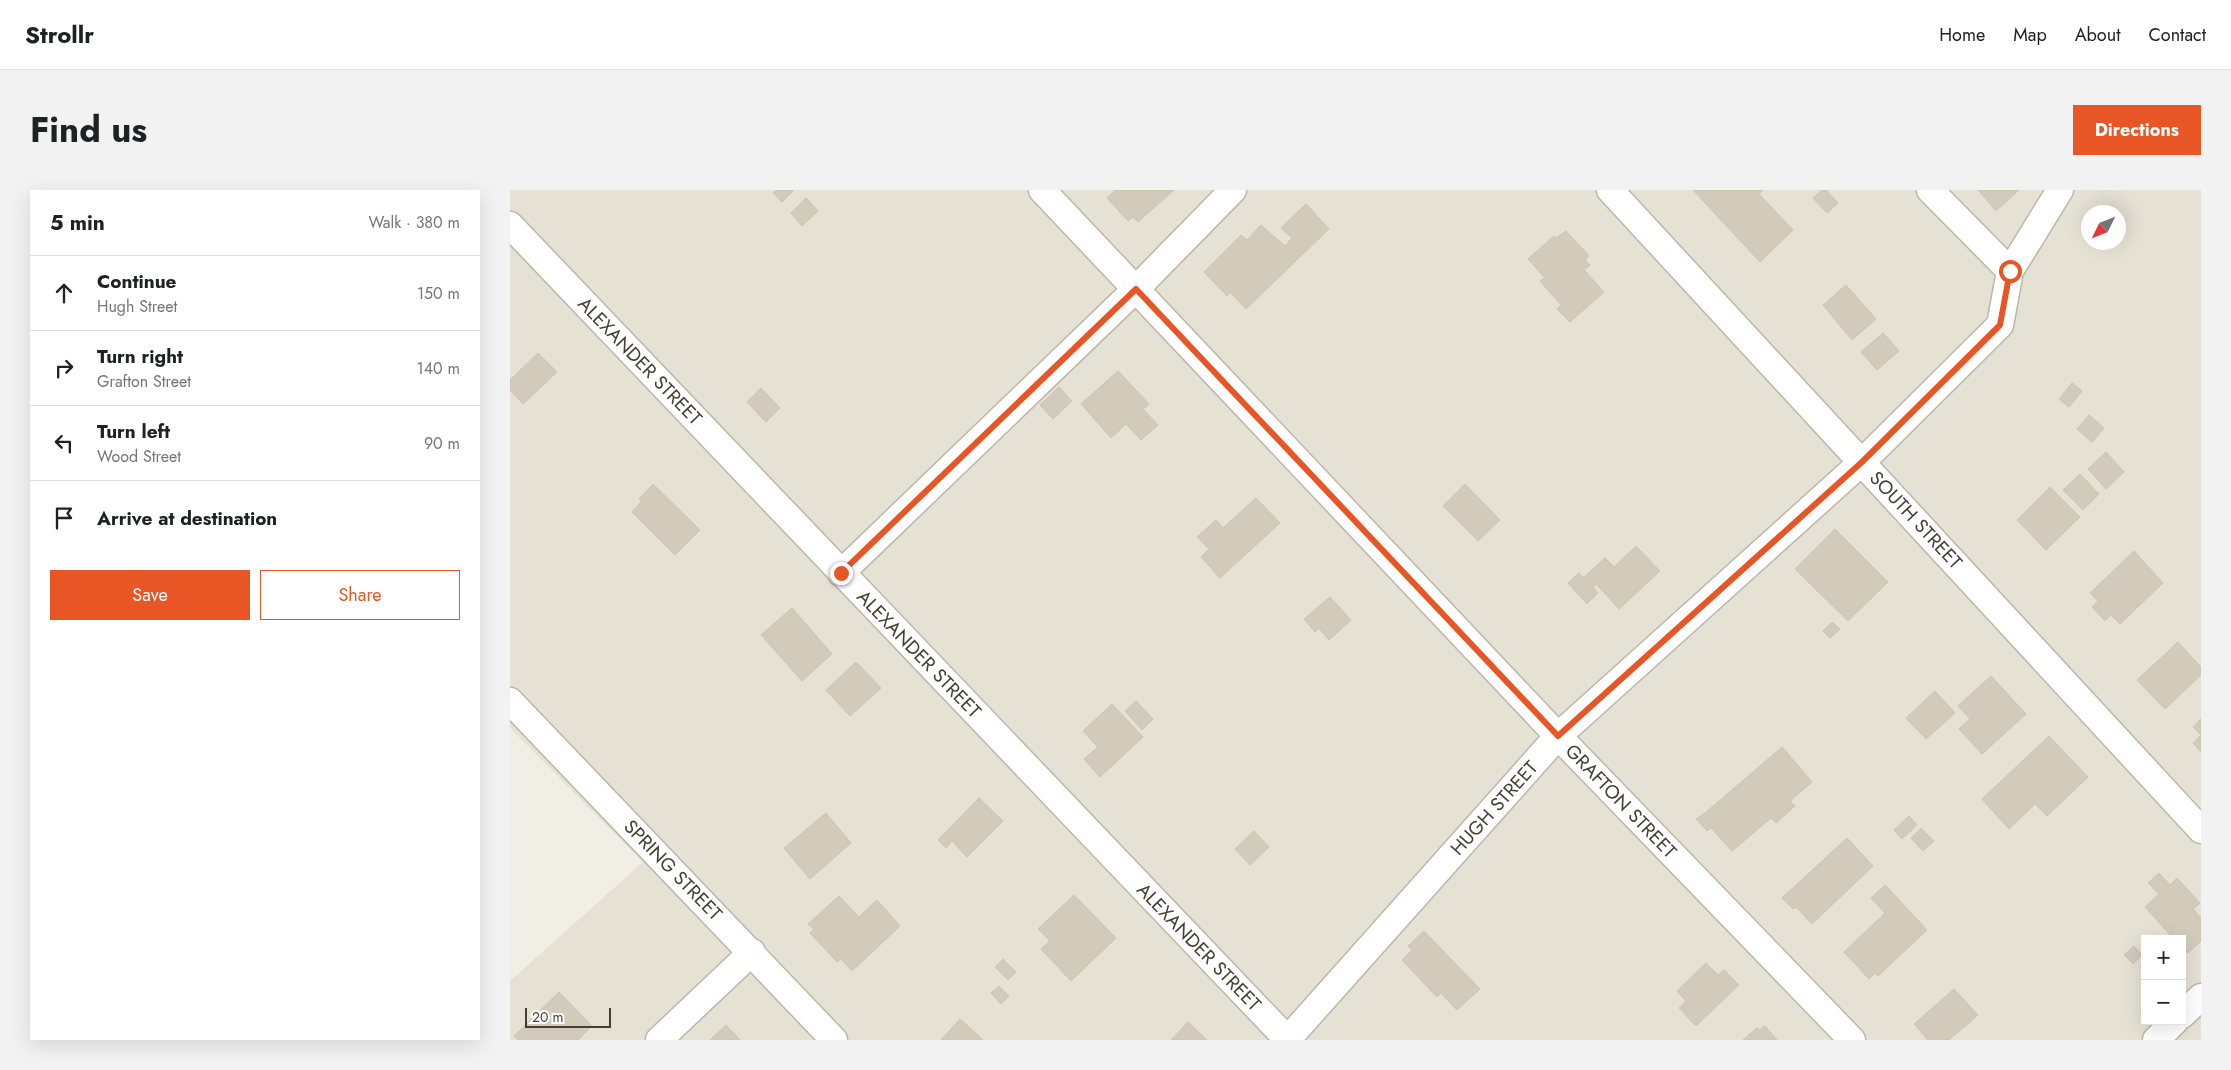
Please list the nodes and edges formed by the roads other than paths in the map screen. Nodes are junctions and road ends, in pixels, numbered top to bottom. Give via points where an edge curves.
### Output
1 (1042, 190) edge
2 (1233, 190) edge
3 (1610, 190) edge
4 (1930, 190) edge
5 (2060, 190) edge
6 (510, 225) edge
7 (2010, 271) junction
8 (1136, 289) junction
9 (1862, 462) junction
10 (841, 573) junction
11 (510, 700) edge
12 (1558, 736) junction
13 (2201, 830) edge
14 (752, 952) junction
15 (2201, 997) edge
16 (2186, 1011) edge
17 (2171, 1025) edge
18 (659, 1040) edge
19 (834, 1040) edge
20 (1287, 1040) edge
21 (1852, 1040) edge
22 (2156, 1040) edge

1 - 8 street, GRAFTON STREET
2 - 8 street
3 - 9 street, SOUTH STREET
4 - 7 street
5 - 7 street, HUGH STREET
6 - 10 street, ALEXANDER STREET
7 - 9 street, HUGH STREET via 2000,325
8 - 10 street
8 - 12 street, GRAFTON STREET
9 - 12 street, HUGH STREET
9 - 13 street, SOUTH STREET
10 - 20 street, ALEXANDER STREET
11 - 14 street, SPRING STREET
12 - 20 street, HUGH STREET
12 - 21 street, GRAFTON STREET
14 - 18 street
14 - 19 street, SPRING STREET
15 - 16 street
17 - 22 street

